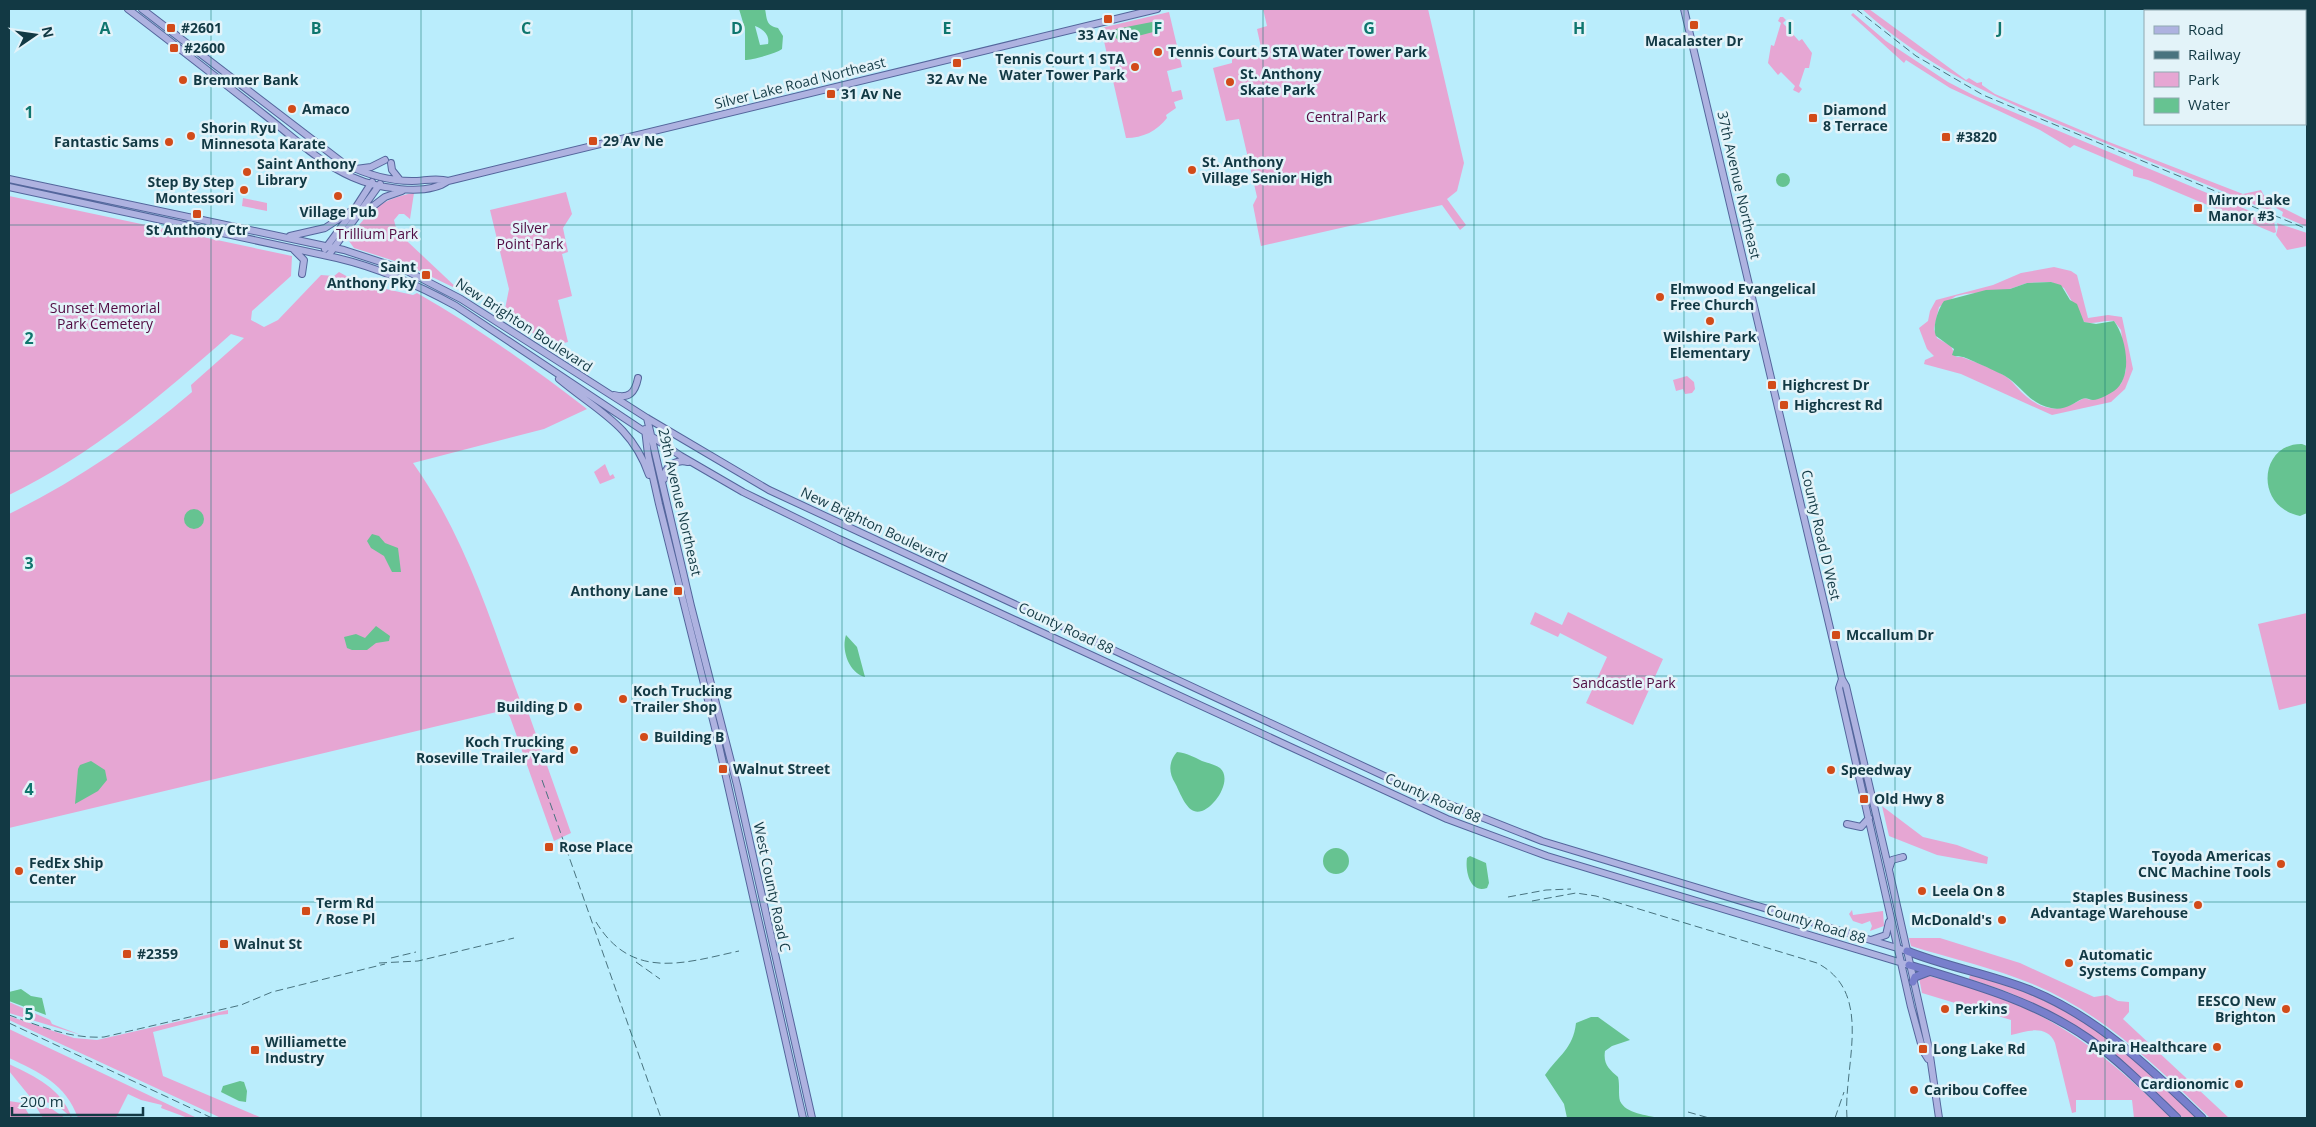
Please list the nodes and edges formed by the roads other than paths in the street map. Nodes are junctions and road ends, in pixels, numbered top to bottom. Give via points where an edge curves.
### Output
1 (128, 9) edge
2 (142, 9) edge
3 (1157, 9) edge
4 (1684, 9) edge
5 (355, 169) junction
6 (379, 177) junction
7 (9, 179) edge
8 (400, 180) junction
9 (448, 181) junction
10 (374, 185) junction
11 (9, 187) edge
12 (411, 189) junction
13 (356, 207) junction
14 (356, 220) junction
15 (283, 237) junction
16 (327, 246) junction
17 (292, 248) junction
18 (334, 248) junction
19 (320, 254) junction
20 (328, 256) junction
21 (302, 274) dead end
22 (541, 363) junction
23 (638, 378) dead end
24 (606, 392) junction
25 (1776, 396) joint
26 (646, 418) junction
27 (648, 433) junction
28 (692, 463) junction
29 (664, 488) junction
30 (659, 504) junction
31 (988, 592) joint
32 (968, 597) joint
33 (705, 661) joint
34 (697, 663) joint
35 (1842, 679) junction
36 (1870, 818) junction
37 (1847, 824) dead end
38 (1903, 857) dead end
39 (1889, 870) junction
40 (1890, 915) junction
41 (1870, 940) junction
42 (1897, 948) junction
43 (1907, 951) junction
44 (1901, 963) junction
45 (1909, 965) junction
46 (1930, 972) junction
47 (1913, 982) junction
48 (1930, 1062) junction
49 (803, 1118) edge
50 (812, 1118) edge
51 (1939, 1118) edge
52 (2178, 1118) edge
53 (2202, 1118) edge

1 - 10 main road, Silver Lake Road Northeast via 326,163
2 - 5 main road, Silver Lake Road Northeast via 331,156
3 - 9 main road, Silver Lake Road Northeast
4 - 25 main road, 37th Avenue Northeast
5 - 6 main road, Silver Lake Road Northeast
5 - 8 main road via 388,161
6 - 8 main road, Silver Lake Road Northeast
6 - 10 main road
7 - 15 main road, New Brighton Boulevard
8 - 9 main road, Silver Lake Road Northeast
9 - 12 main road, Silver Lake Road Northeast
10 - 12 main road, Silver Lake Road Northeast
10 - 13 main road
10 - 14 main road
11 - 17 main road, New Brighton Boulevard
12 - 14 main road via 385,197
13 - 15 main road via 326,228
13 - 16 main road
14 - 18 main road
15 - 16 main road, New Brighton Boulevard
16 - 18 main road, New Brighton Boulevard
16 - 19 main road
17 - 19 main road, New Brighton Boulevard
17 - 21 main road via 304,260
18 - 20 main road
18 - 24 main road, New Brighton Boulevard via 380,261 436,284
19 - 20 main road, New Brighton Boulevard
20 - 22 main road, New Brighton Boulevard via 359,263 433,293
22 - 27 main road, New Brighton Boulevard
22 - 30 main road via 629,436 645,464
23 - 24 main road via 630,395
24 - 26 main road, New Brighton Boulevard
25 - 35 main road, County Road D West
26 - 27 main road, 29th Avenue Northeast
26 - 31 main road, New Brighton Boulevard via 769,490
27 - 28 main road, New Brighton Boulevard
27 - 29 main road, 29th Avenue Northeast
27 - 30 main road, 29th Avenue Northeast
28 - 29 main road via 683,460 671,464 664,475
28 - 32 main road, New Brighton Boulevard via 839,539
29 - 33 main road, 29th Avenue Northeast
30 - 34 main road, 29th Avenue Northeast
31 - 41 main road, County Road 88 via 1478,818 1576,852
32 - 44 main road, County Road 88 via 1475,831 1547,856
33 - 50 main road, West County Road C via 737,785
34 - 49 main road, West County Road C
35 - 36 main road, County Road D West via 1839,688
35 - 39 main road, County Road D West
36 - 37 main road via 1861,827
36 - 40 main road, County Road D West
38 - 39 main road via 1892,860
39 - 43 main road, County Road D West
40 - 41 main road via 1886,935
40 - 42 main road, County Road D West
41 - 42 main road, County Road 88
42 - 43 main road, County Road 88
42 - 44 main road, County Road D West
43 - 45 main road, County Road D West
43 - 53 highway via 2012,984 2068,1008 2135,1055
44 - 45 main road, County Road 88
44 - 48 main road, County Road D West via 1923,1051
45 - 46 highway
45 - 47 main road, County Road D West
46 - 47 highway via 1917,976
46 - 52 highway via 2019,1001 2070,1027 2119,1063
47 - 48 main road, County Road D West
48 - 51 main road, County Road D West

